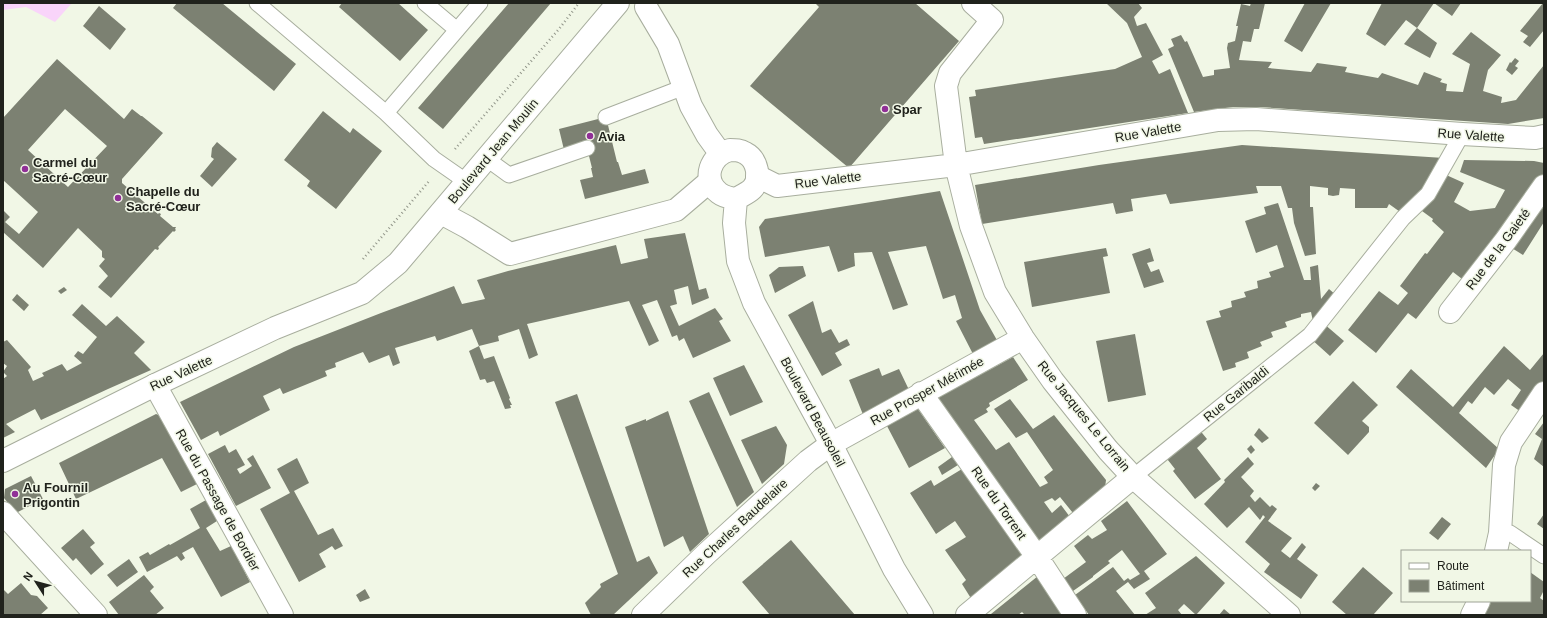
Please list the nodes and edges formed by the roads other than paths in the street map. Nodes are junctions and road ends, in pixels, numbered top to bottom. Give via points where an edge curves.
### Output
1 (257, 3) edge
2 (425, 3) edge
3 (480, 3) edge
4 (618, 3) edge
5 (973, 3) edge
6 (649, 5) edge
7 (457, 30) junction
8 (684, 87) junction
9 (386, 113) junction
10 (606, 117) dead end
11 (1462, 134) junction
12 (1544, 136) edge
13 (587, 148) dead end
14 (720, 153) junction
15 (487, 158) junction
16 (956, 165) junction
17 (758, 176) junction
18 (710, 181) junction
19 (467, 182) junction
20 (1544, 186) edge
21 (736, 199) junction
22 (441, 213) junction
23 (362, 293) joint
24 (1450, 312) dead end
25 (1023, 338) junction
26 (155, 385) junction
27 (921, 393) junction
28 (1544, 393) edge
29 (831, 444) junction
30 (3, 461) edge
31 (1133, 477) junction
32 (3, 512) edge
33 (1498, 542) edge
34 (1544, 556) edge
35 (1037, 557) junction
36 (1478, 602) edge
37 (96, 615) edge
38 (282, 615) edge
39 (643, 615) edge
40 (922, 615) edge
41 (967, 615) edge
42 (1075, 615) edge
43 (1289, 615) edge
44 (1472, 615) edge

1 - 9 lane
2 - 7 lane
3 - 7 lane
4 - 6 street via 636,10
4 - 15 street, Boulevard Jean Moulin
5 - 16 street, Rue Jacques Le Lorrain via 992,20 950,73 946,86
6 - 8 street via 668,44
7 - 9 lane
8 - 10 lane
8 - 14 street via 691,106
9 - 19 lane via 434,160
11 - 12 street, Rue Valette via 1535,138
11 - 16 street, Rue Valette via 1256,119 1218,120
11 - 31 lane, Rue Garibaldi via 1428,194 1403,218 1310,335
13 - 15 lane via 509,175
14 - 17 street via 739,150 747,153 757,168
14 - 18 street via 710,168
15 - 19 street, Boulevard Jean Moulin
16 - 17 street, Rue Valette via 778,186
16 - 25 street, Rue Jacques Le Lorrain via 972,226 995,292
17 - 21 street via 752,190
18 - 21 street via 719,193
18 - 22 street via 676,210 510,254
19 - 22 street, Boulevard Jean Moulin
20 - 24 street, Rue de la Gaieté
21 - 29 street, Boulevard Beausoleil via 734,223 738,261 754,304
22 - 23 street, Boulevard Jean Moulin via 398,263
23 - 26 street, Rue Valette via 275,328
25 - 27 street, Rue Prosper Mérimée
25 - 31 street, Rue Jacques Le Lorrain via 1053,382
26 - 30 street, Rue Valette
26 - 38 street, Rue du Passage de Bordier
27 - 29 street, Rue Prosper Mérimée
27 - 35 street, Rue du Torrent
28 - 33 street via 1511,442 1504,465
29 - 39 street, Rue Charles Baudelaire via 802,466
29 - 40 street, Boulevard Beausoleil via 894,568
31 - 35 street, Rue Garibaldi
31 - 43 street, Rue Jacques Le Lorrain
32 - 37 street
33 - 34 lane via 1510,533
35 - 41 street, Rue Garibaldi
35 - 42 street, Rue du Torrent
36 - 44 street

